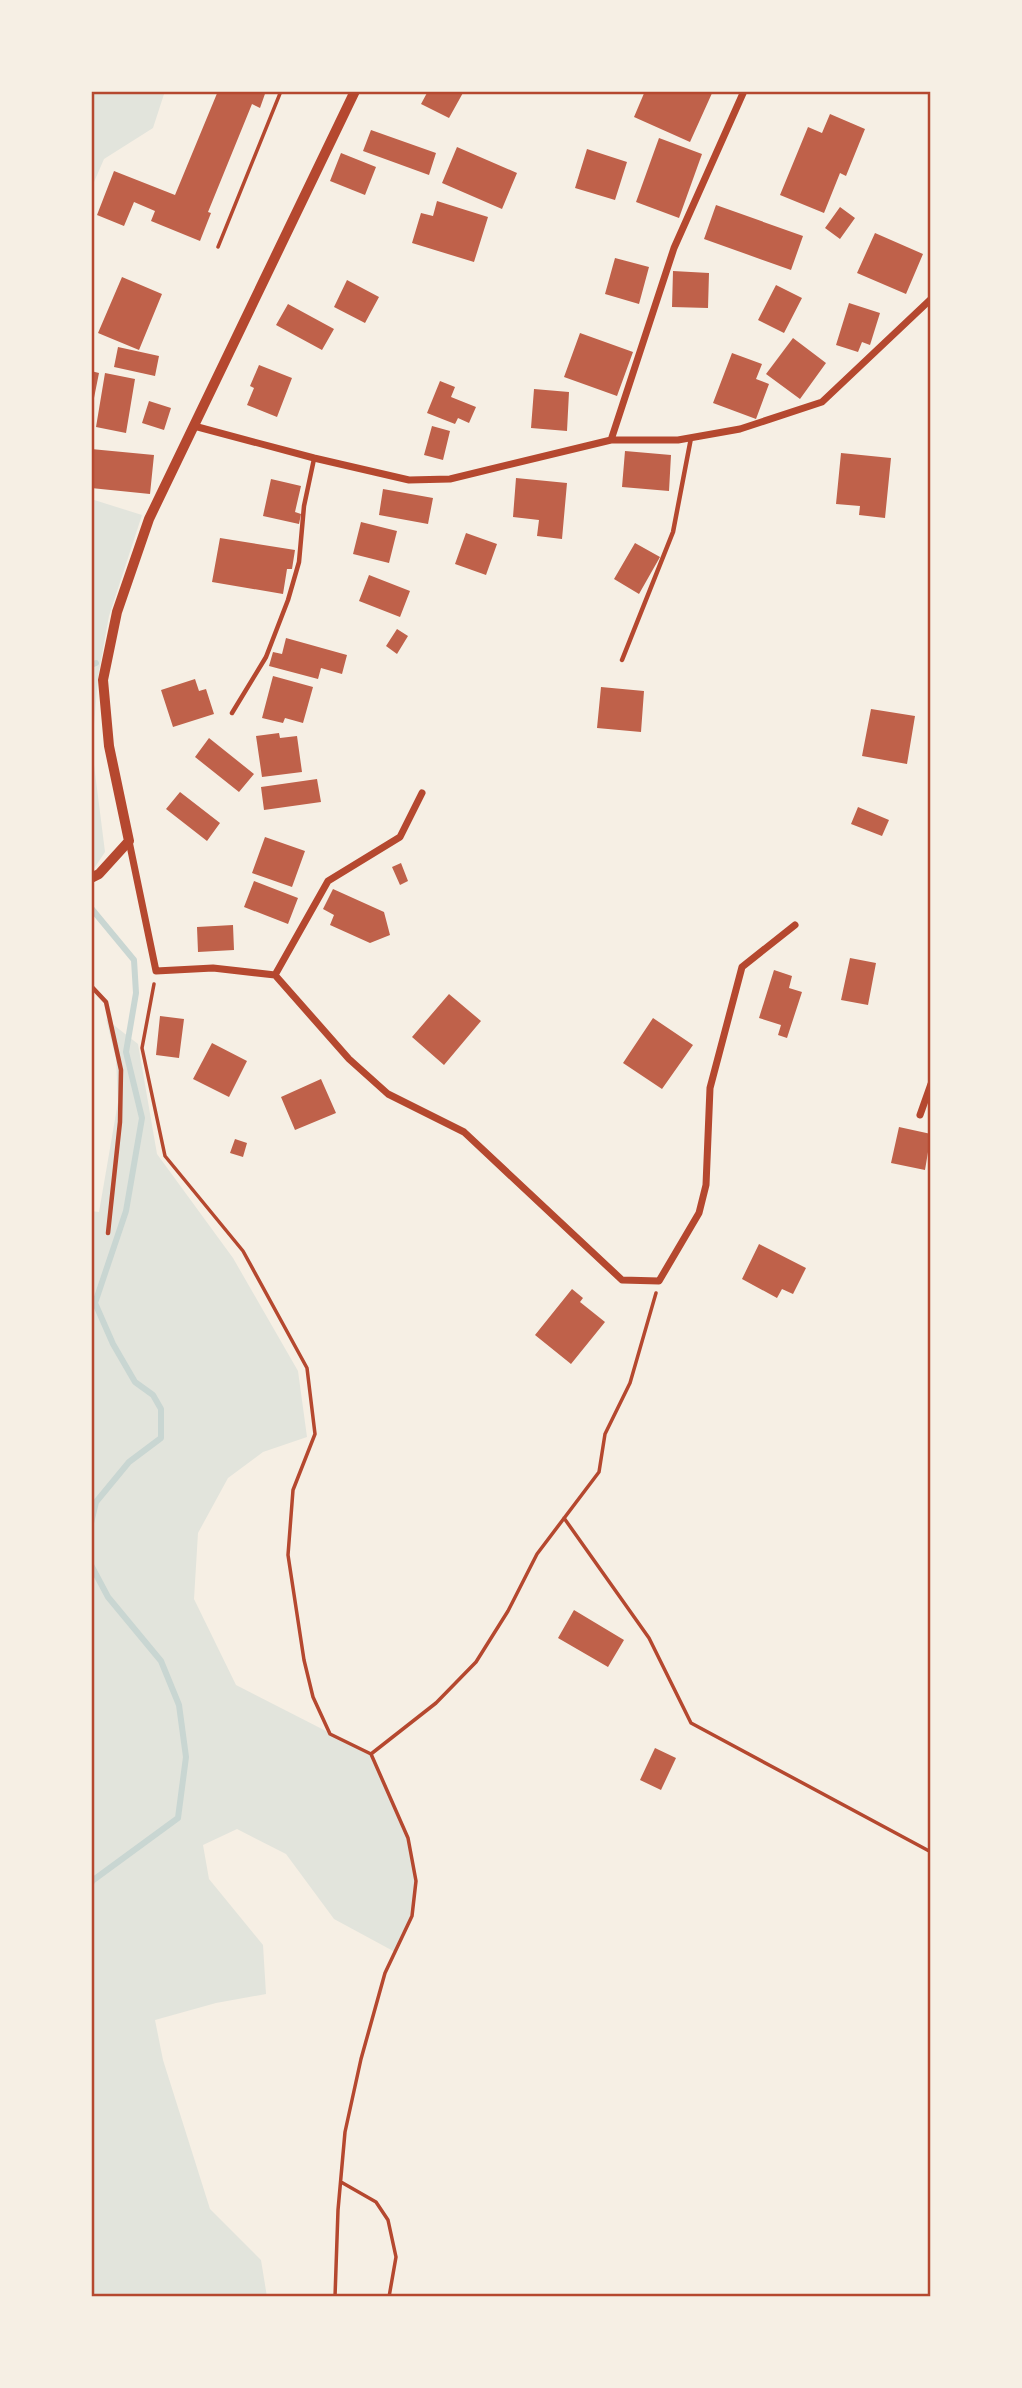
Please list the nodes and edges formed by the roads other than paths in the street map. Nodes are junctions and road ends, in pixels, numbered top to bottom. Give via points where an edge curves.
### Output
1 (355, 91) edge
2 (744, 91) edge
3 (931, 299) edge
4 (194, 426) junction
5 (692, 437) junction
6 (611, 440) junction
7 (314, 458) junction
8 (622, 660) dead end
9 (232, 713) dead end
10 (422, 793) dead end
11 (129, 841) junction
12 (91, 878) edge
13 (794, 925) dead end
14 (275, 975) junction
15 (91, 986) edge
16 (931, 1084) edge
17 (920, 1115) dead end
18 (107, 1233) dead end

1 - 4 street
2 - 6 street via 674,248
3 - 5 street via 822,402 740,429
4 - 7 street
4 - 11 street via 149,519 117,612 103,680 109,746
5 - 6 street
5 - 8 lane via 673,532
6 - 7 street via 450,480 409,480
7 - 9 lane via 299,562 288,600 266,657
10 - 14 street via 400,837 328,881
11 - 12 street
11 - 14 street via 156,971 213,968
13 - 14 street via 742,967 710,1088 706,1185 699,1213 659,1281 622,1280 464,1132 388,1094 349,1059
15 - 18 lane via 106,1002 121,1070
16 - 17 street

